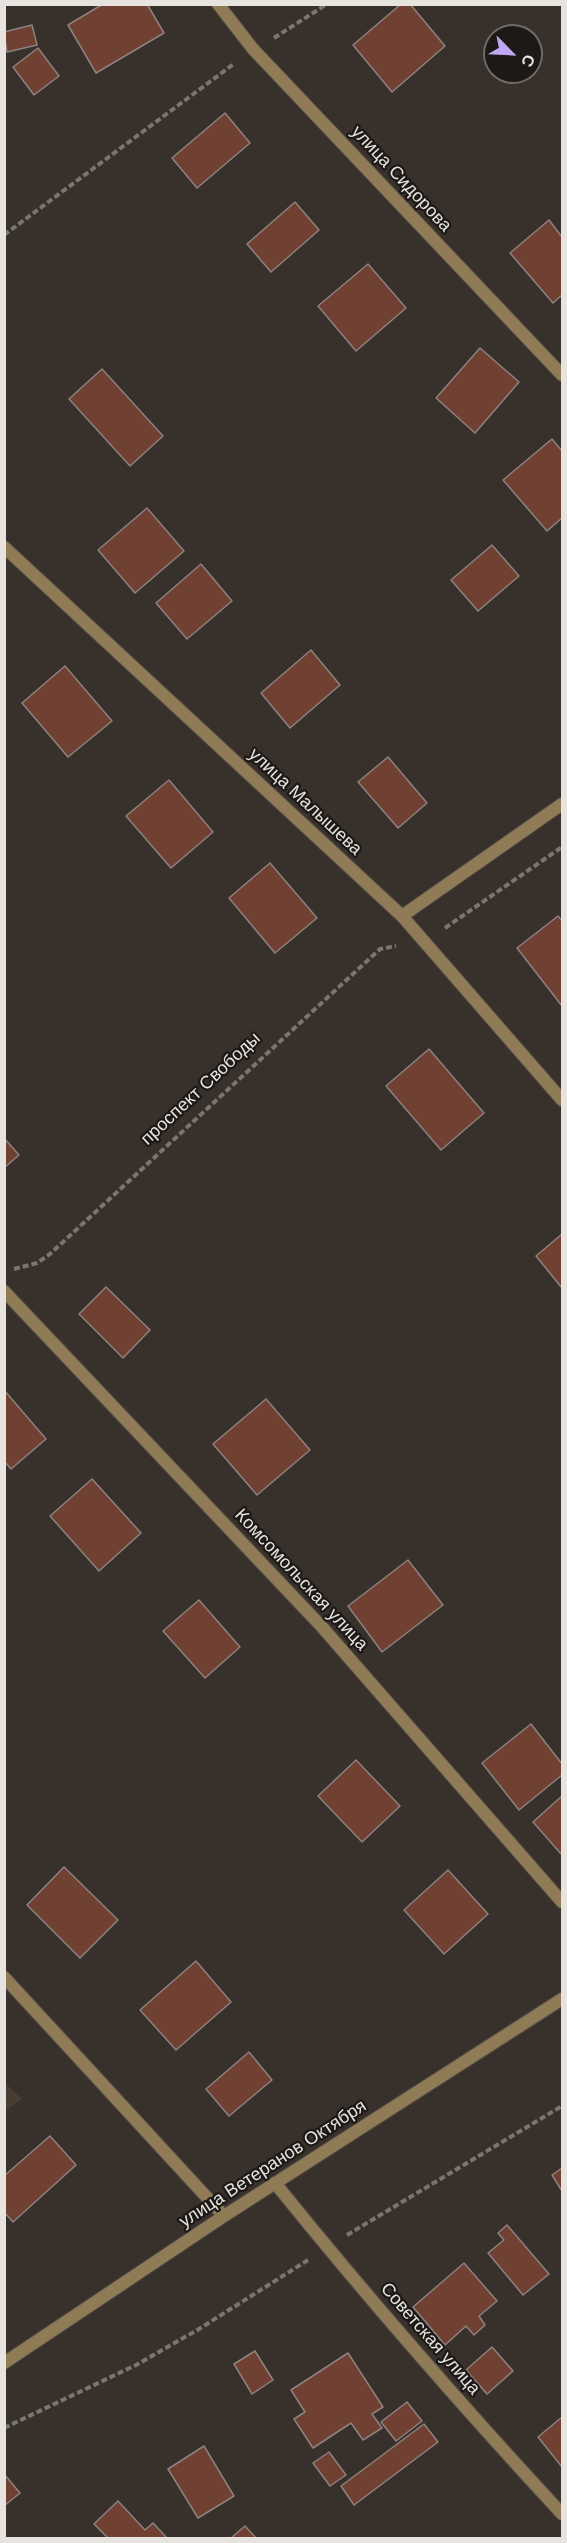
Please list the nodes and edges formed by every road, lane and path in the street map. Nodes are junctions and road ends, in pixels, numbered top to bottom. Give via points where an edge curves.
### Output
1 (218, 4) edge
2 (327, 4) edge
3 (253, 49) junction
4 (4, 235) edge
5 (562, 375) edge
6 (4, 547) edge
7 (562, 804) edge
8 (562, 847) edge
9 (402, 916) junction
10 (425, 941) junction
11 (562, 1100) edge
12 (4, 1270) edge
13 (4, 1291) edge
14 (562, 1902) edge
15 (4, 1977) edge
16 (562, 1999) edge
17 (562, 2106) edge
18 (276, 2183) junction
19 (224, 2216) junction
20 (327, 2247) junction
21 (4, 2362) edge
22 (4, 2428) edge
23 (562, 2514) edge

1 - 3 street, улица Сидорова
2 - 3 path
3 - 4 path
3 - 5 street, улица Сидорова
6 - 9 street, улица Малышева
7 - 9 street
8 - 10 path
9 - 10 street, улица Малышева
10 - 11 street, улица Малышева
10 - 12 path, проспект Свободы via 380,949 50,1254 30,1266
13 - 14 street, Комсомольская улица via 322,1627
15 - 19 street
16 - 18 street, улица Ветеранов Октября
17 - 20 path
18 - 19 street, улица Ветеранов Октября
18 - 20 street, Советская улица
19 - 21 street, улица Ветеранов Октября
20 - 22 path via 147,2359
20 - 23 street, Советская улица

